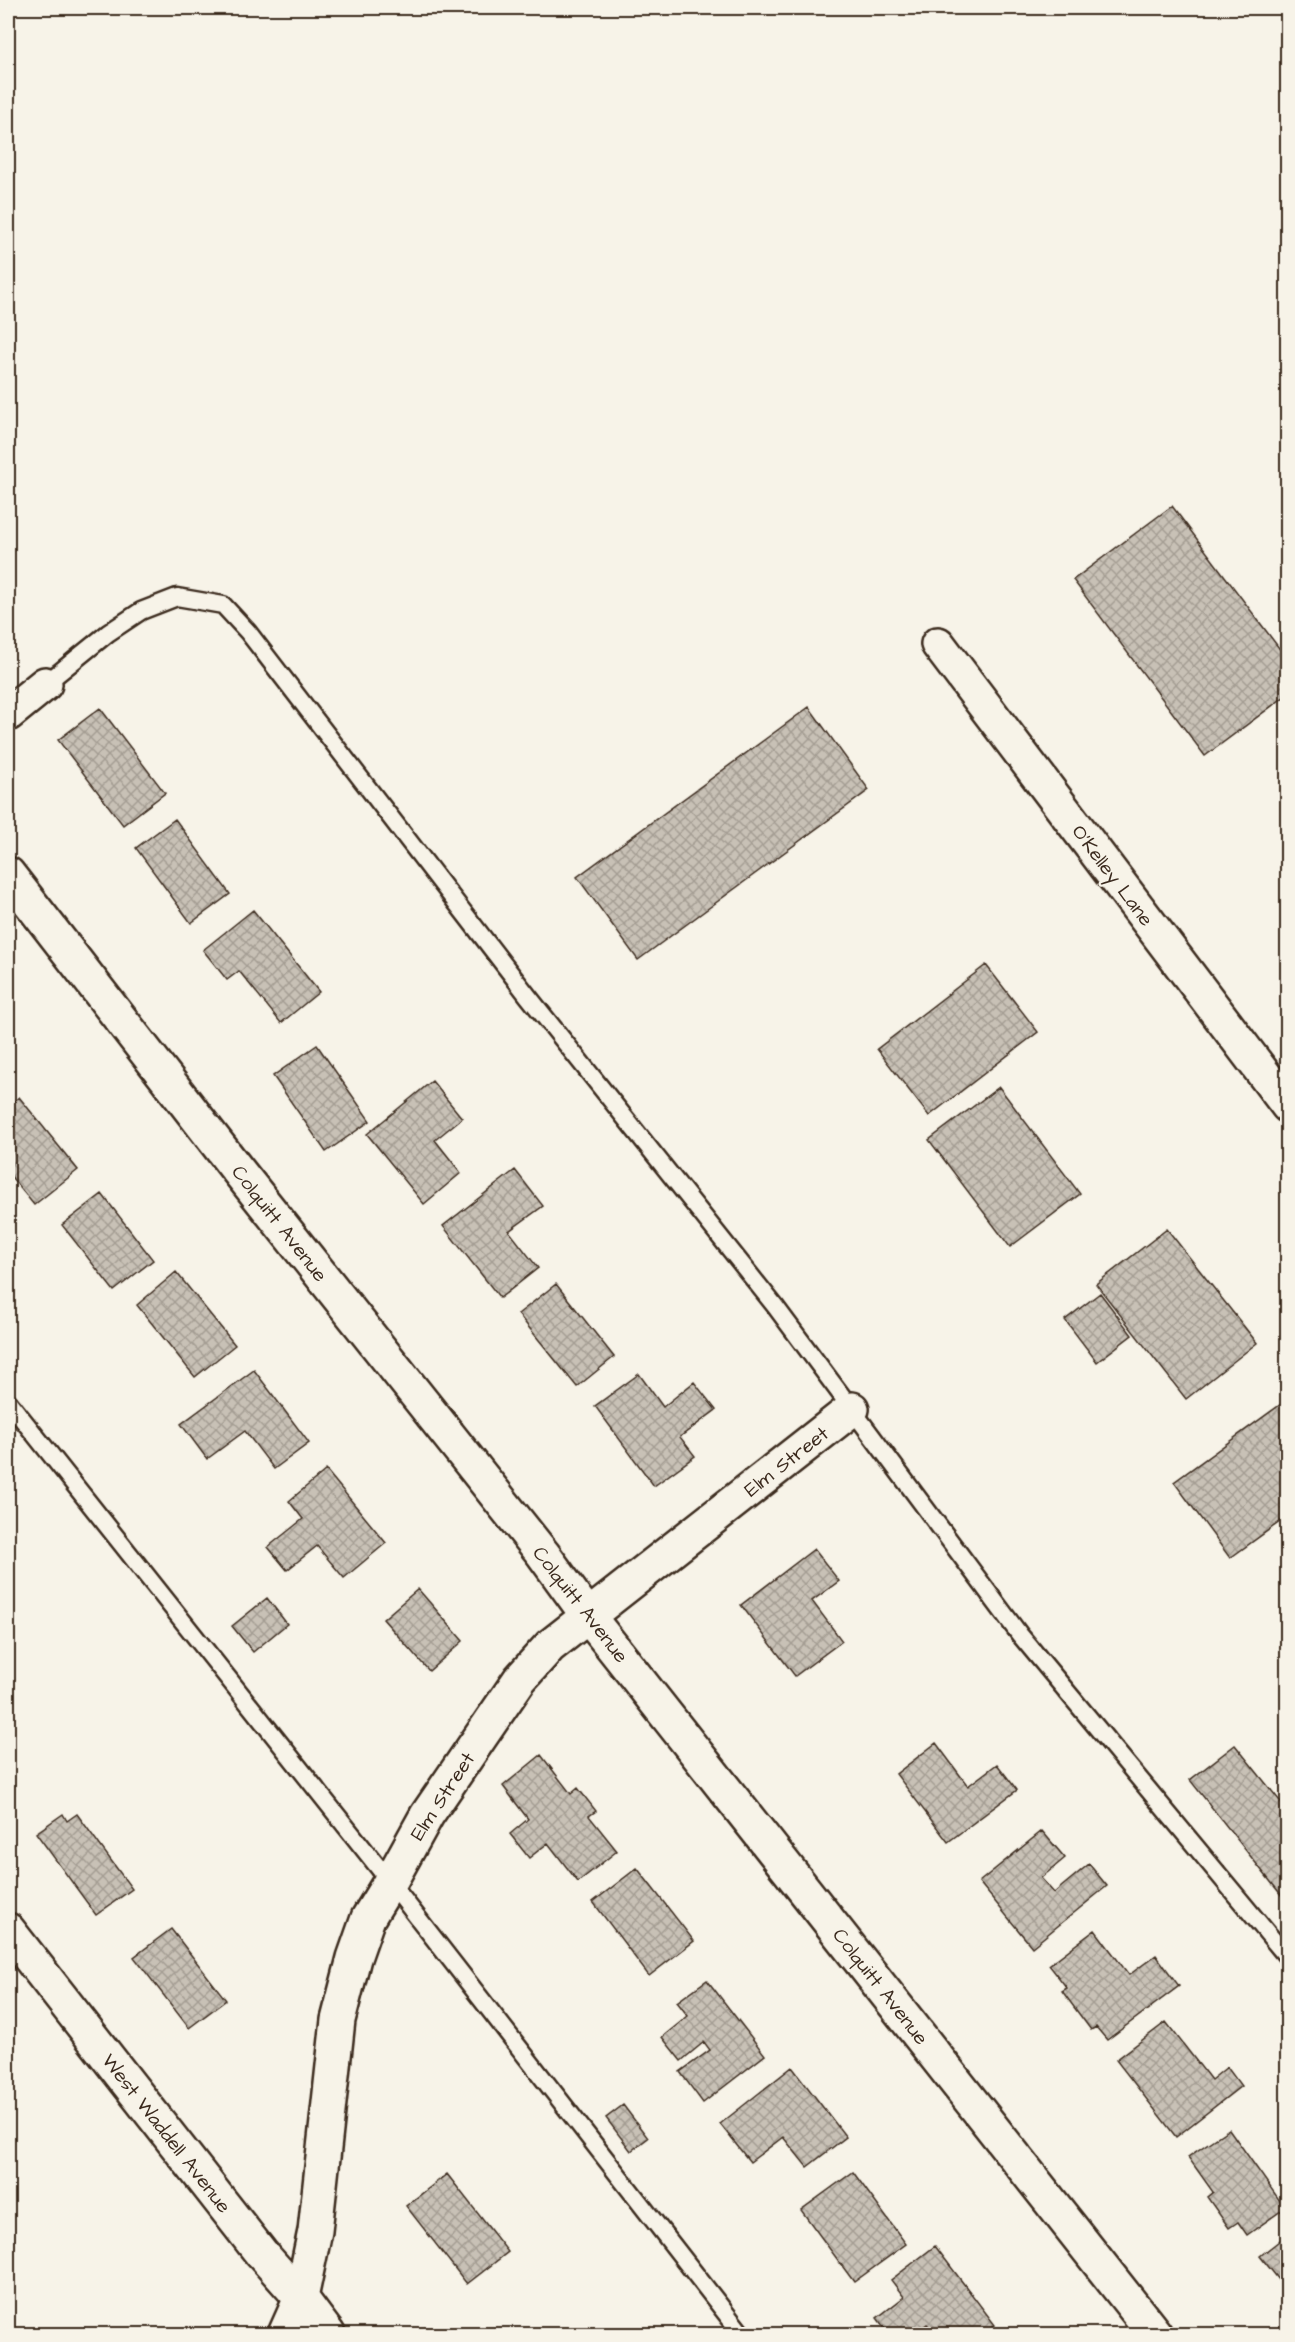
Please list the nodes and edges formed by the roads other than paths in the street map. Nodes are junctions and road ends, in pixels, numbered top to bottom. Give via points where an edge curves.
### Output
1 (938, 644) dead end
2 (45, 684) joint
3 (8, 714) edge
4 (8, 874) edge
5 (1287, 1106) edge
6 (8, 1401) edge
7 (852, 1409) junction
8 (588, 1616) junction
9 (390, 1882) junction
10 (8, 1930) edge
11 (1287, 1958) edge
12 (301, 2298) junction
13 (285, 2334) edge
14 (328, 2334) edge
15 (742, 2334) edge
16 (1155, 2334) edge

1 - 5 street, O'Kelley Lane
2 - 3 street
2 - 7 lane via 141,611 177,597 223,605 249,632
4 - 8 street, Colquitt Avenue
6 - 9 lane
7 - 8 street, Elm Street
7 - 11 lane via 1020,1635
8 - 9 street, Elm Street via 550,1646 520,1679 427,1815
8 - 16 street, Colquitt Avenue
9 - 12 street, Elm Street via 368,1918 338,2020 315,2231
9 - 15 lane
10 - 12 street, West Waddell Avenue via 261,2253
12 - 13 street, Elm Street
12 - 14 street, West Waddell Avenue

